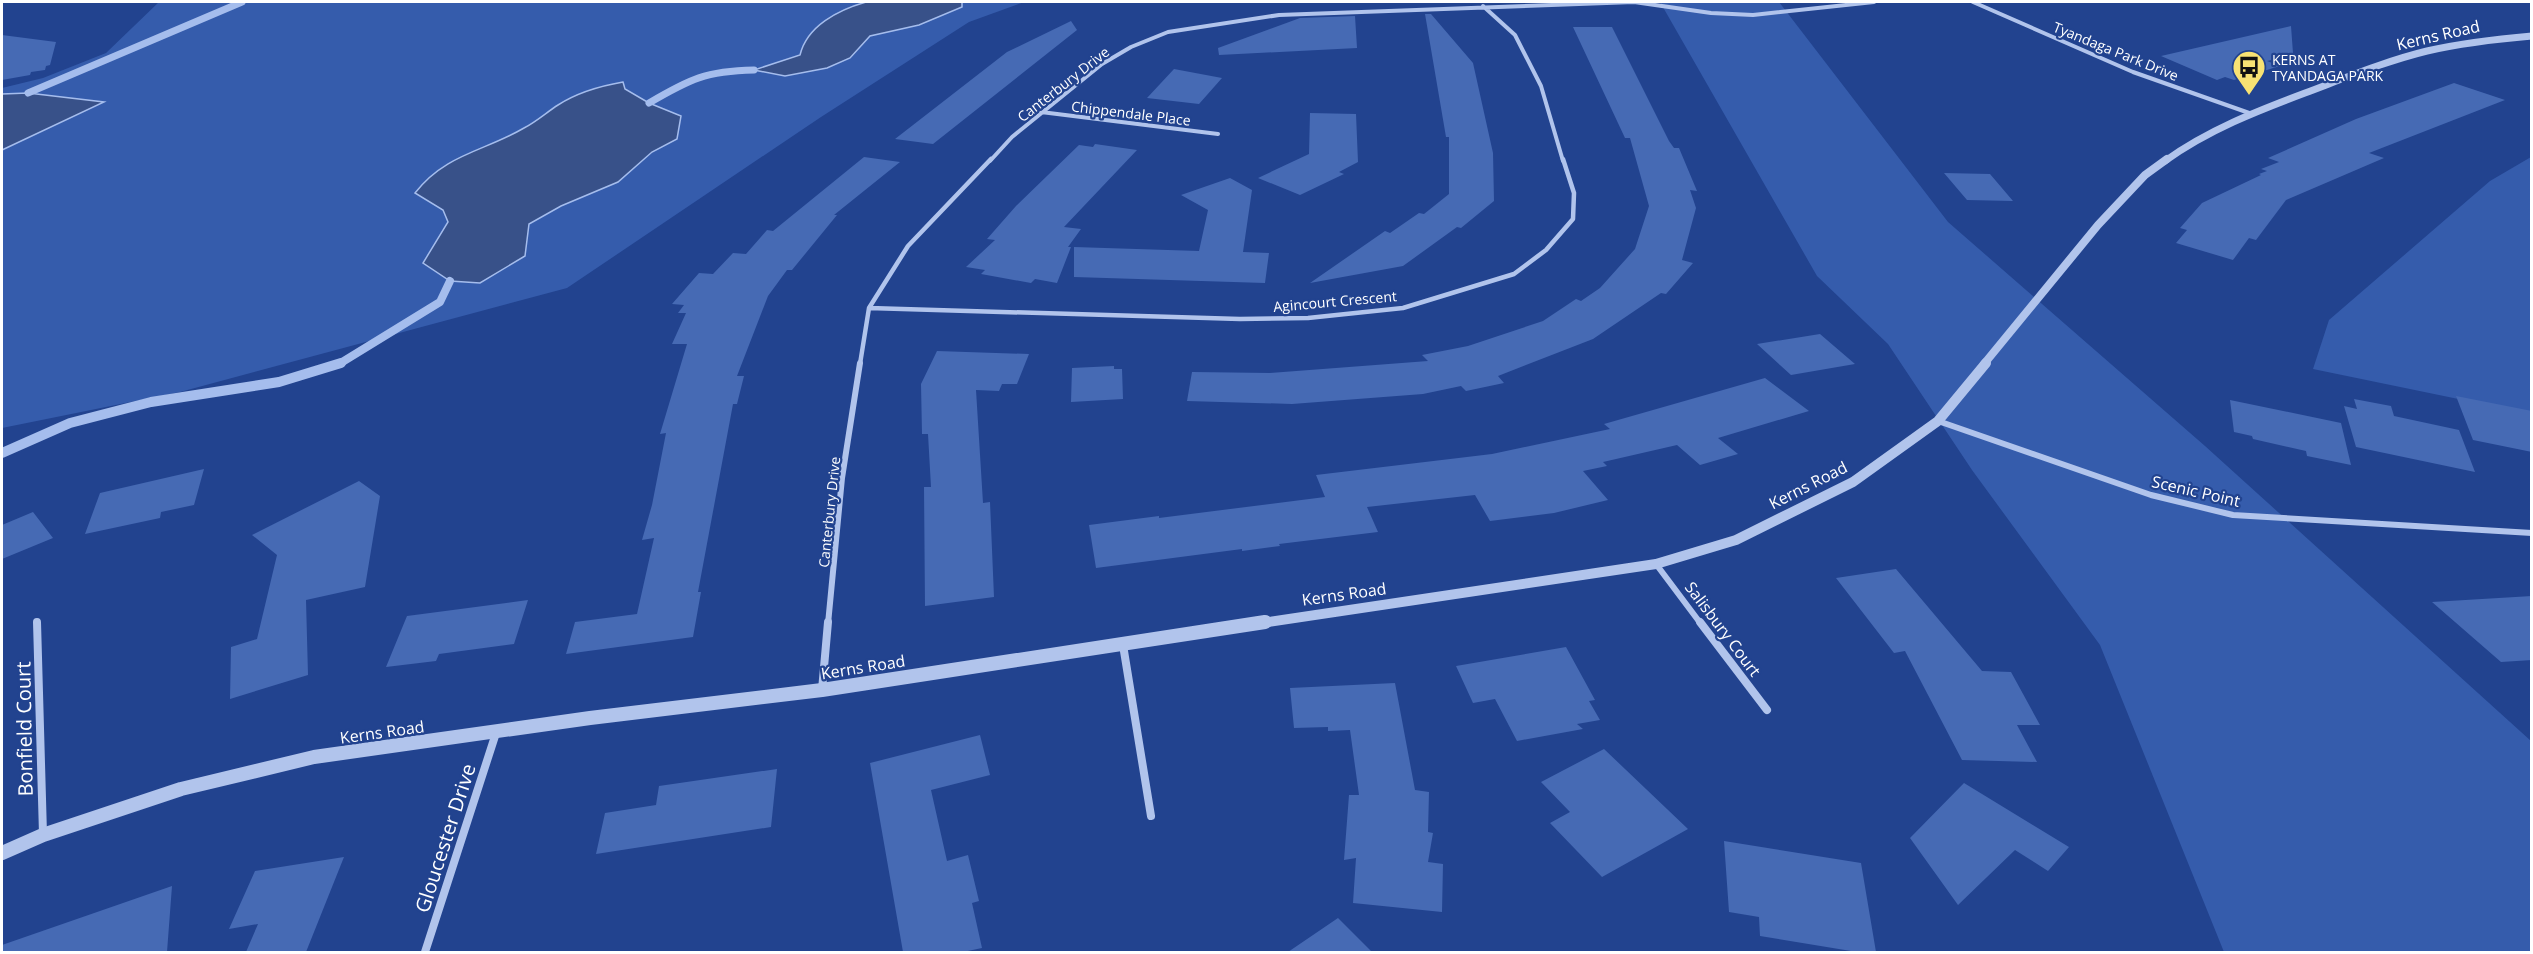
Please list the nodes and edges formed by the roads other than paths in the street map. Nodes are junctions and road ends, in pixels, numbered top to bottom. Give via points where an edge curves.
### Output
1 (1874, 2) edge
2 (1973, 2) edge
3 (1483, 6) junction
4 (2532, 36) edge
5 (1041, 112) junction
6 (2252, 114) junction
7 (1218, 134) dead end
8 (869, 308) junction
9 (1938, 421) junction
10 (2532, 532) edge
11 (1656, 564) junction
12 (38, 622) dead end
13 (1123, 644) junction
14 (822, 690) junction
15 (1767, 710) dead end
16 (496, 733) junction
17 (1151, 816) dead end
18 (43, 835) junction
19 (2, 853) edge
20 (425, 952) edge

1 - 3 street, Canterbury Drive via 1753,15 1634,2
2 - 6 street, Tyandaga Park Drive via 2133,72
3 - 5 street, Canterbury Drive via 1279,15 1168,32 1102,64
3 - 8 street, Agincourt Crescent via 1515,35 1530,60 1542,86 1574,193 1573,219 1546,250 1514,274 1403,308 1308,318
4 - 6 street, Kerns Road via 2427,51
5 - 7 street, Chippendale Place
5 - 8 street, Canterbury Drive via 1012,136 908,246
6 - 9 street, Kerns Road via 2187,145 2145,175 2098,225
8 - 14 street, Canterbury Drive via 842,478
9 - 10 street, Scenic Point via 2151,495 2233,515
9 - 11 street, Kerns Road via 1853,482 1736,540
11 - 13 street, Kerns Road
11 - 15 street, Salisbury Court
12 - 18 street, Bonfield Court
13 - 14 street, Kerns Road
13 - 17 street
14 - 16 street, Kerns Road
16 - 18 street, Kerns Road via 314,758 182,789
16 - 20 street, Gloucester Drive
18 - 19 street, Kerns Road

